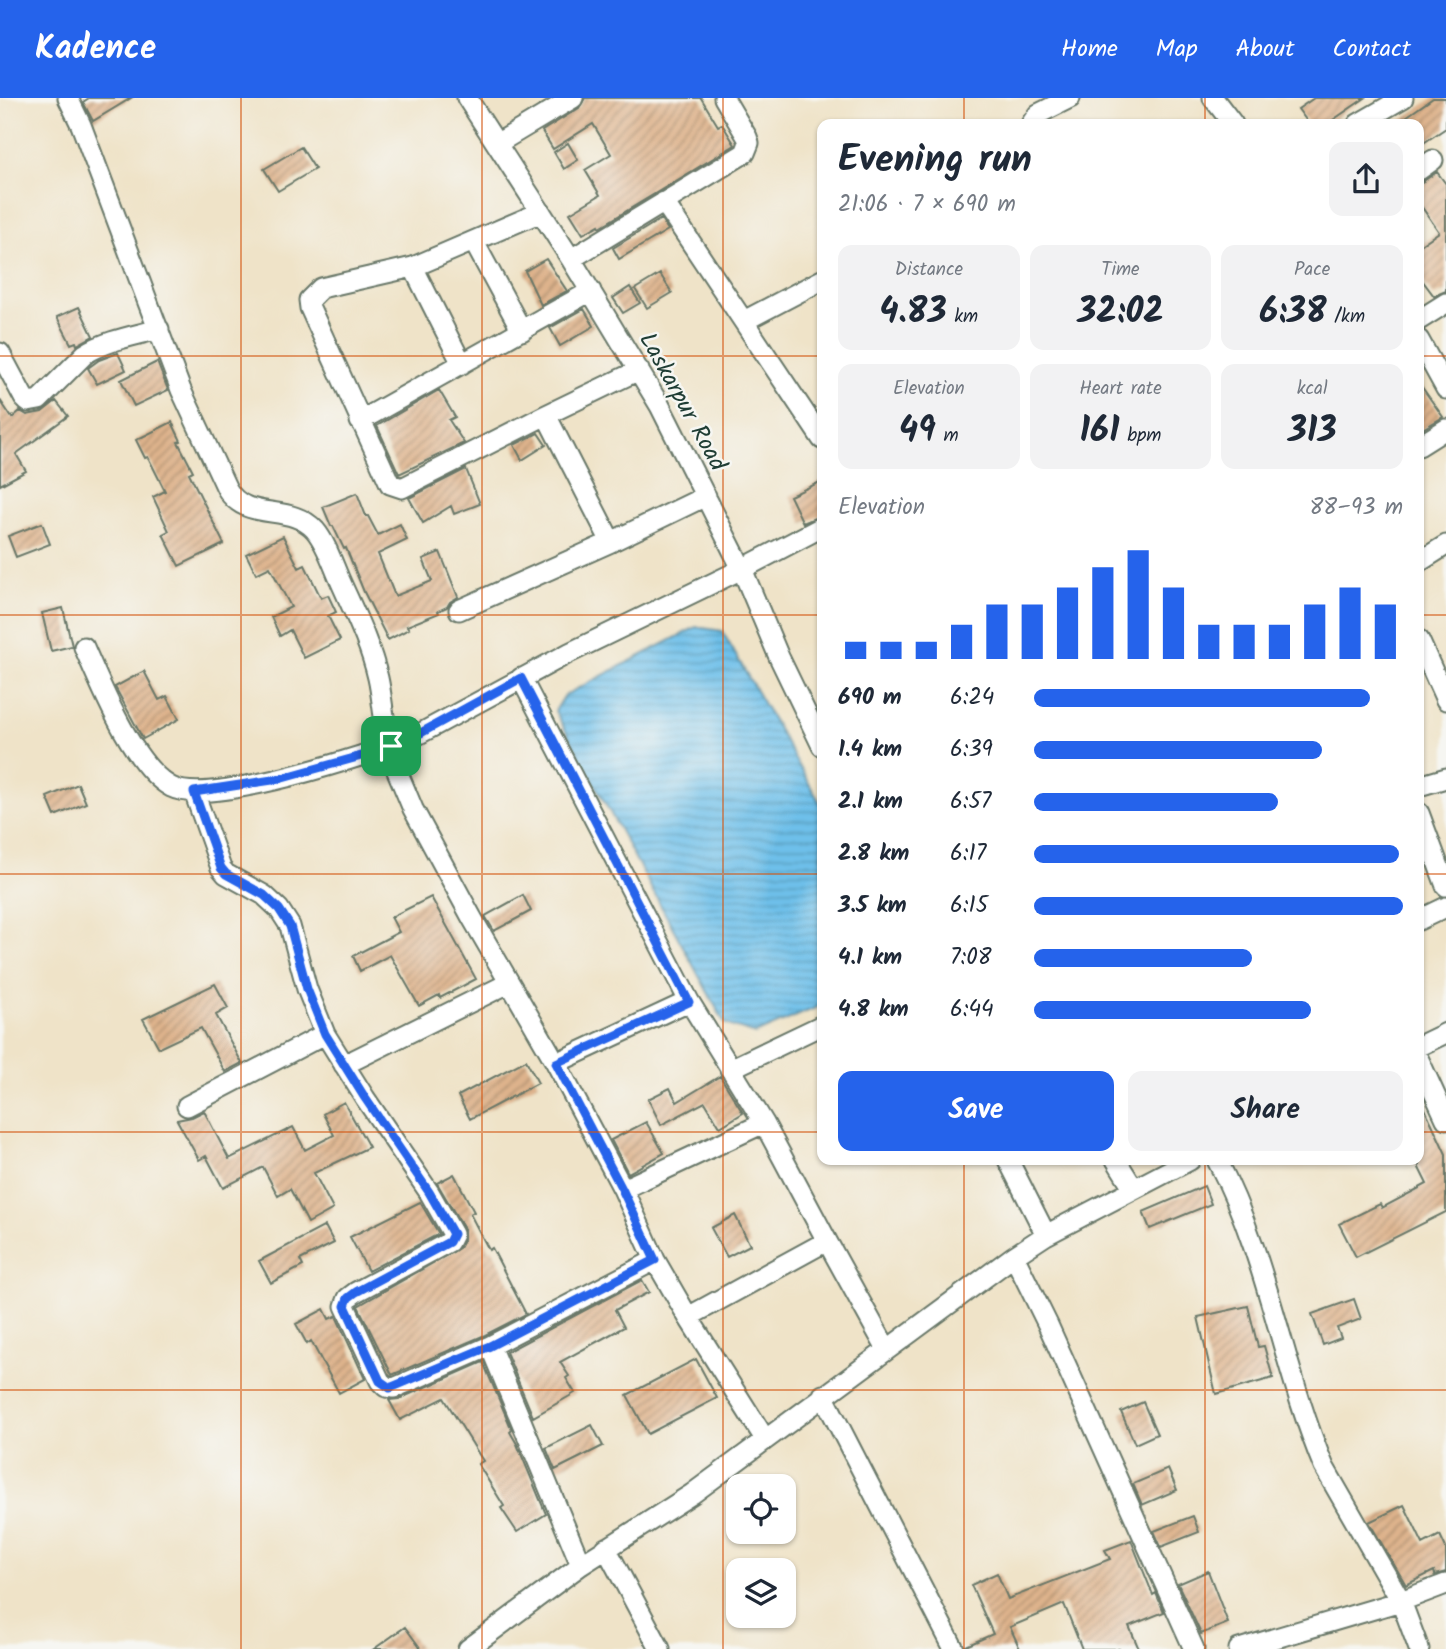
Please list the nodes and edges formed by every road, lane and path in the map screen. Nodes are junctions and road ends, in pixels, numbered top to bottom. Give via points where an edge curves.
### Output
1 (68, 98) edge
2 (467, 98) edge
3 (573, 98) edge
4 (724, 98) edge
5 (1070, 98) edge
6 (1213, 98) edge
7 (1403, 98) edge
8 (1034, 119) edge
9 (1229, 119) edge
10 (1367, 119) edge
11 (498, 143) junction
12 (664, 202) junction
13 (541, 212) junction
14 (474, 242) junction
15 (571, 259) junction
16 (413, 267) junction
17 (817, 283) edge
18 (591, 291) junction
19 (1446, 303) edge
20 (1424, 317) edge
21 (744, 321) junction
22 (159, 329) junction
23 (522, 331) junction
24 (1424, 349) edge
25 (0, 353) edge
26 (462, 364) junction
27 (639, 370) junction
28 (1446, 388) edge
29 (546, 415) junction
30 (360, 421) junction
31 (1446, 429) edge
32 (817, 431) edge
33 (1424, 443) edge
34 (706, 496) junction
35 (817, 530) edge
36 (611, 542) junction
37 (1446, 545) edge
38 (1424, 559) edge
39 (742, 569) junction
40 (459, 610) dead end
41 (84, 647) dead end
42 (1424, 651) edge
43 (521, 678) junction
44 (1446, 700) edge
45 (817, 736) edge
46 (389, 747) junction
47 (1446, 779) edge
48 (1424, 785) edge
49 (194, 792) junction
50 (1424, 827) edge
51 (1446, 886) edge
52 (1446, 907) edge
53 (1424, 918) edge
54 (509, 983) junction
55 (689, 1002) junction
56 (817, 1027) edge
57 (1446, 1033) edge
58 (325, 1034) junction
59 (1424, 1044) edge
60 (556, 1063) junction
61 (344, 1065) junction
62 (730, 1069) junction
63 (1424, 1071) edge
64 (187, 1106) dead end
65 (1446, 1119) edge
66 (764, 1123) junction
67 (1011, 1165) edge
68 (1119, 1165) edge
69 (1180, 1165) edge
70 (1219, 1165) edge
71 (622, 1189) junction
72 (1134, 1189) junction
73 (1046, 1235) junction
74 (827, 1241) junction
75 (1014, 1256) junction
76 (655, 1260) junction
77 (688, 1317) junction
78 (490, 1346) junction
79 (887, 1348) junction
80 (823, 1395) junction
81 (765, 1440) junction
82 (606, 1548) junction
83 (582, 1565) junction
84 (1446, 1584) edge
85 (1401, 1601) junction
86 (468, 1649) edge
87 (660, 1649) edge
88 (954, 1649) edge
89 (1194, 1649) edge
90 (1239, 1649) edge
91 (1419, 1649) edge

1 - 22 street
2 - 11 street, Laskarpur Road
3 - 11 street
4 - 12 street via 747,137 748,148
5 - 8 street
6 - 9 street
7 - 10 street
11 - 13 street, Laskarpur Road
12 - 15 street
12 - 21 street
13 - 14 street
13 - 15 street, Laskarpur Road
14 - 16 street
14 - 23 street
15 - 18 street, Laskarpur Road
16 - 26 street
16 - 30 street via 321,288 309,300
17 - 21 street
18 - 23 street
18 - 27 street, Laskarpur Road
19 - 20 street
21 - 32 street
22 - 25 street via 85,354 34,402 24,398
22 - 46 street via 181,390 232,498 247,509 304,519 324,545 374,663
23 - 26 street
24 - 28 street
26 - 30 street
27 - 29 street
27 - 34 street, Laskarpur Road
29 - 30 street via 402,488 387,479
29 - 36 street
31 - 33 street
34 - 36 street
34 - 39 street, Laskarpur Road
35 - 39 street
36 - 40 street
37 - 38 street
39 - 43 street
39 - 45 street, Laskarpur Road
41 - 49 street via 143,761 169,786
42 - 44 street
43 - 46 street
43 - 55 street
46 - 49 street via 279,779
46 - 54 street via 413,809
47 - 48 street
49 - 58 street via 221,868 264,895 290,926
50 - 51 street
52 - 53 street
54 - 60 street
54 - 61 street
55 - 60 street
55 - 62 street
56 - 62 street
57 - 59 street
58 - 61 street
58 - 64 street
60 - 71 street
61 - 78 street via 453,1234 449,1242 356,1292 346,1302 380,1381 394,1388
62 - 66 street
63 - 65 street
66 - 71 street
66 - 74 street
67 - 73 street
68 - 72 street
69 - 72 street
70 - 85 street via 1257,1253 1324,1467
71 - 76 street
72 - 73 street
73 - 75 street
74 - 77 street
74 - 79 street
75 - 79 street
75 - 89 street
76 - 77 street
76 - 78 street
77 - 81 street
78 - 83 street
79 - 80 street
80 - 81 street
80 - 88 street
81 - 82 street via 692,1494
82 - 83 street
82 - 87 street
83 - 86 street
84 - 85 street
85 - 90 street
85 - 91 street

